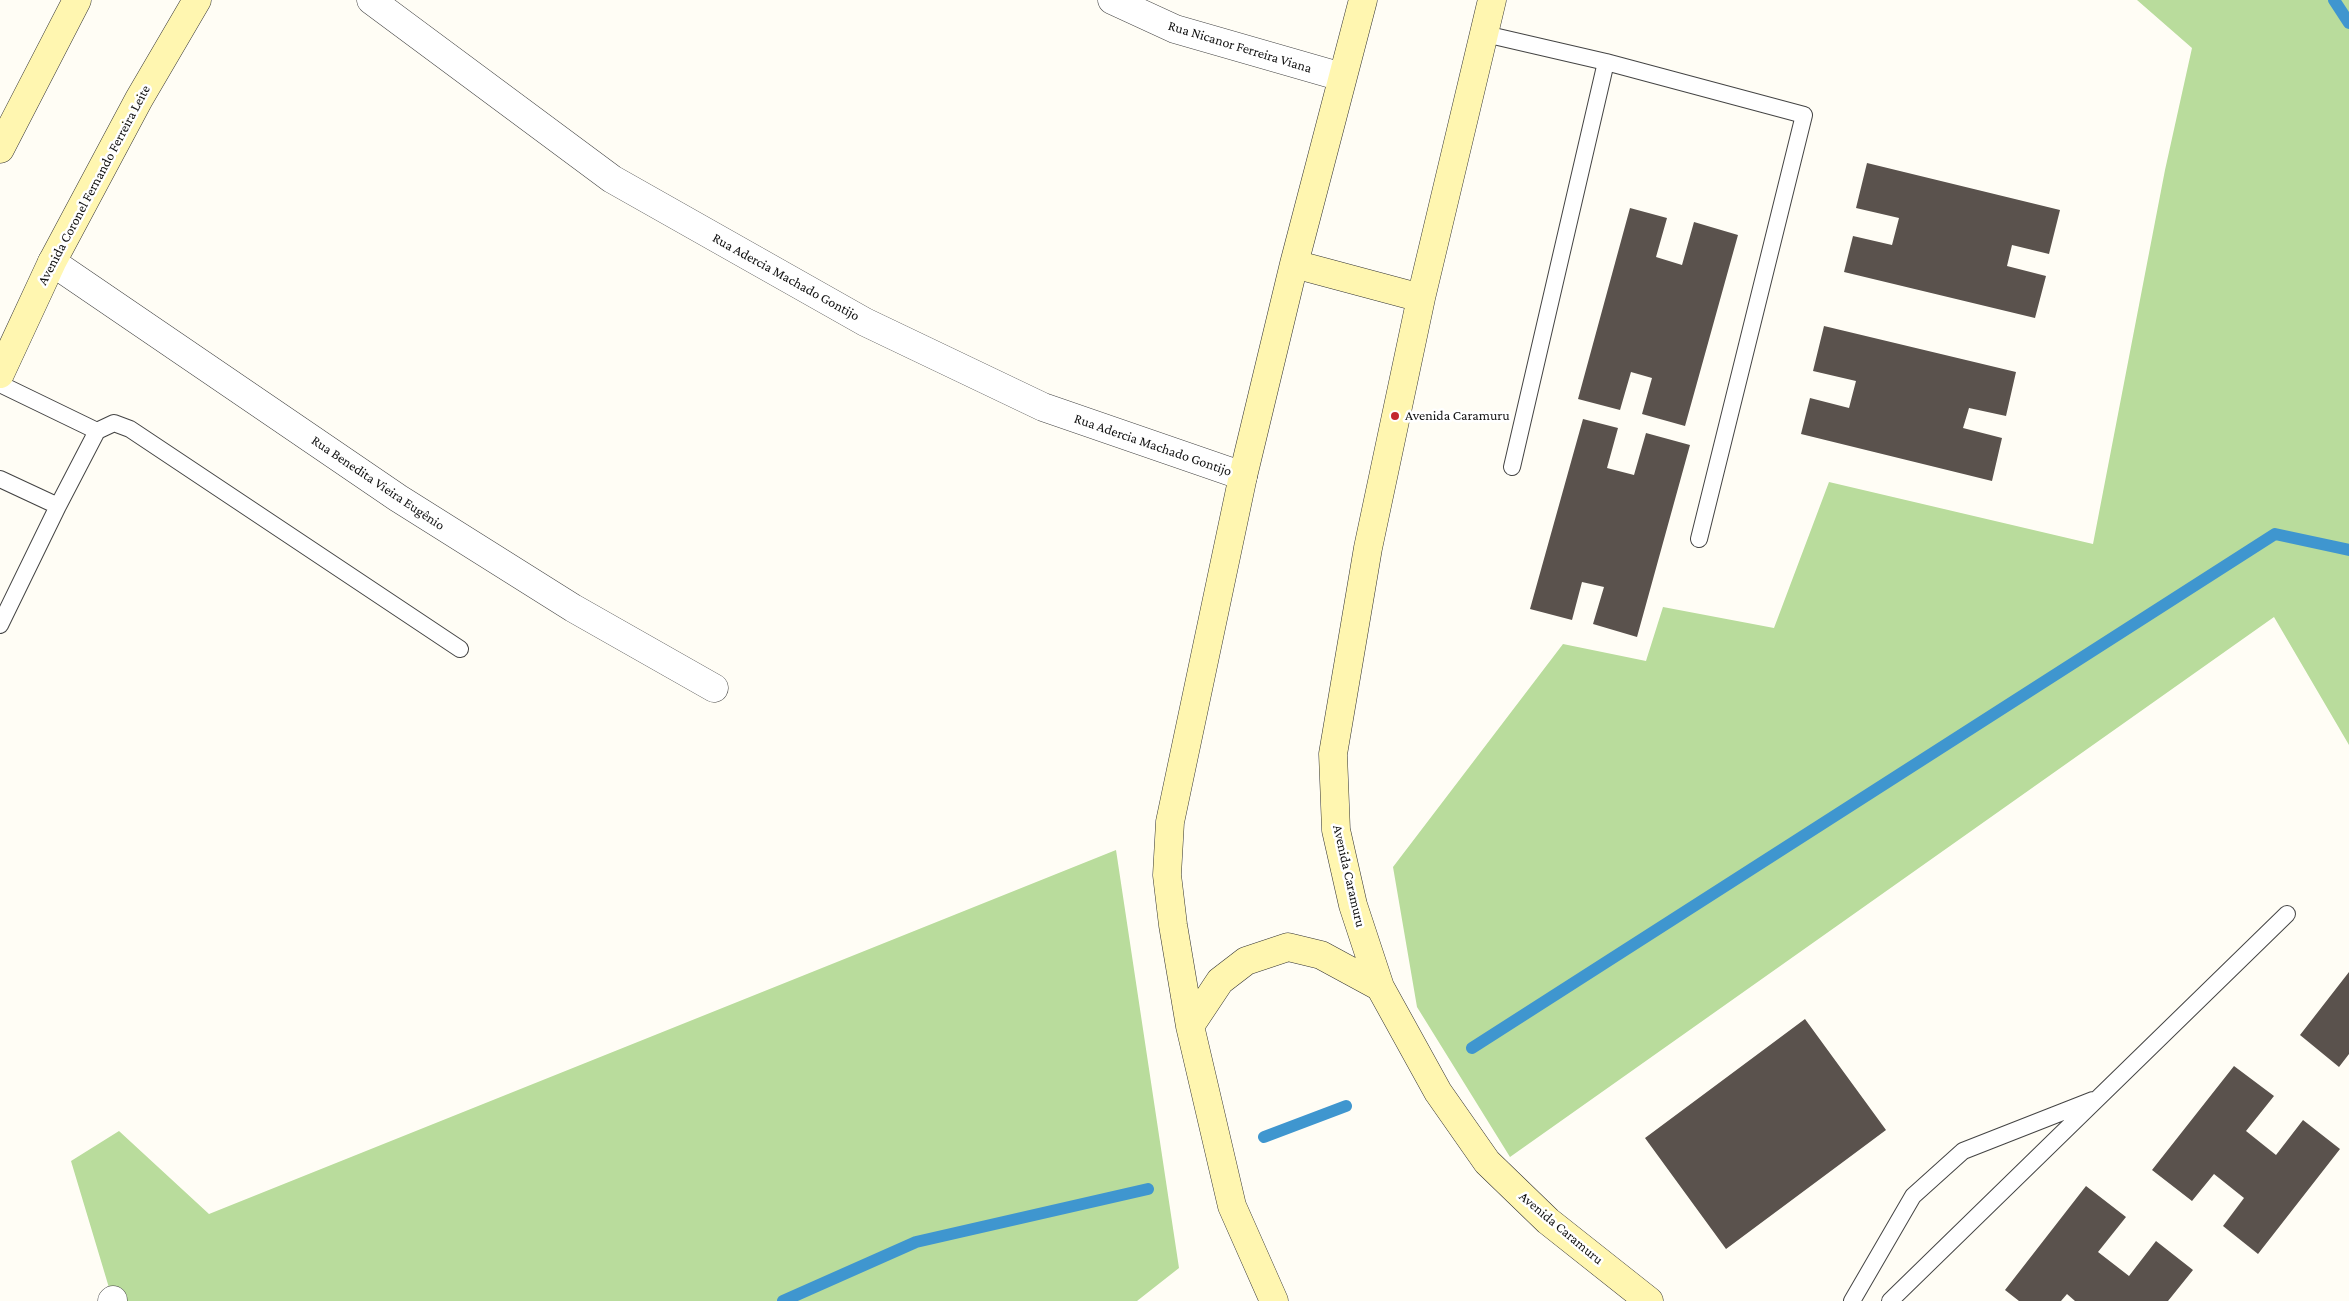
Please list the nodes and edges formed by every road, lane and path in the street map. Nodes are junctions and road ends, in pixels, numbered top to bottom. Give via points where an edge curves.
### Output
1 (77, 0) edge
2 (197, 0) edge
3 (371, 0) edge
4 (1112, 0) edge
5 (1363, 0) edge
6 (1492, 0) edge
7 (1484, 34) junction
8 (1606, 62) junction
9 (1342, 77) junction
10 (0, 149) edge
11 (52, 262) junction
12 (1294, 264) junction
13 (1421, 298) junction
14 (0, 374) edge
15 (0, 384) edge
16 (97, 431) junction
17 (1512, 467) dead end
18 (1242, 476) junction
19 (0, 479) edge
20 (58, 506) junction
21 (1699, 539) dead end
22 (0, 625) edge
23 (460, 649) dead end
24 (714, 688) dead end
25 (2287, 914) dead end
26 (1380, 987) junction
27 (1190, 1026) junction
28 (2099, 1097) junction
29 (1274, 1301) edge
30 (1649, 1301) edge
31 (1852, 1301) edge
32 (1892, 1301) edge

1 - 10 main road
2 - 11 main road, Avenida Coronel Fernando Ferreira Leite via 139,99
3 - 18 street, Rua Adercia Machado Gontijo via 612,179 865,322 1043,407
4 - 9 street, Rua Nicanor Ferreira Viana via 1175,29
5 - 9 main road
6 - 7 main road, Avenida Caramuru
7 - 8 lane
7 - 13 main road, Avenida Caramuru
8 - 17 lane
8 - 21 lane via 1804,115
9 - 12 main road
11 - 14 main road, Avenida Coronel Fernando Ferreira Leite
11 - 24 street, Rua Benedita Vieira Eugênio via 398,498 573,608
12 - 13 main road
12 - 18 main road
13 - 26 main road, Avenida Caramuru via 1368,548 1333,754 1336,830 1352,905
15 - 16 lane
16 - 20 lane
16 - 23 lane via 114,423 130,429
18 - 27 main road via 1170,822 1167,875 1172,925
19 - 20 lane
20 - 22 lane
25 - 28 lane
26 - 27 main road via 1321,955 1288,946 1246,961 1220,981
26 - 30 main road, Avenida Caramuru via 1438,1092 1487,1162 1548,1221
27 - 29 main road via 1232,1206
28 - 31 lane via 1962,1151 1913,1196
28 - 32 lane

